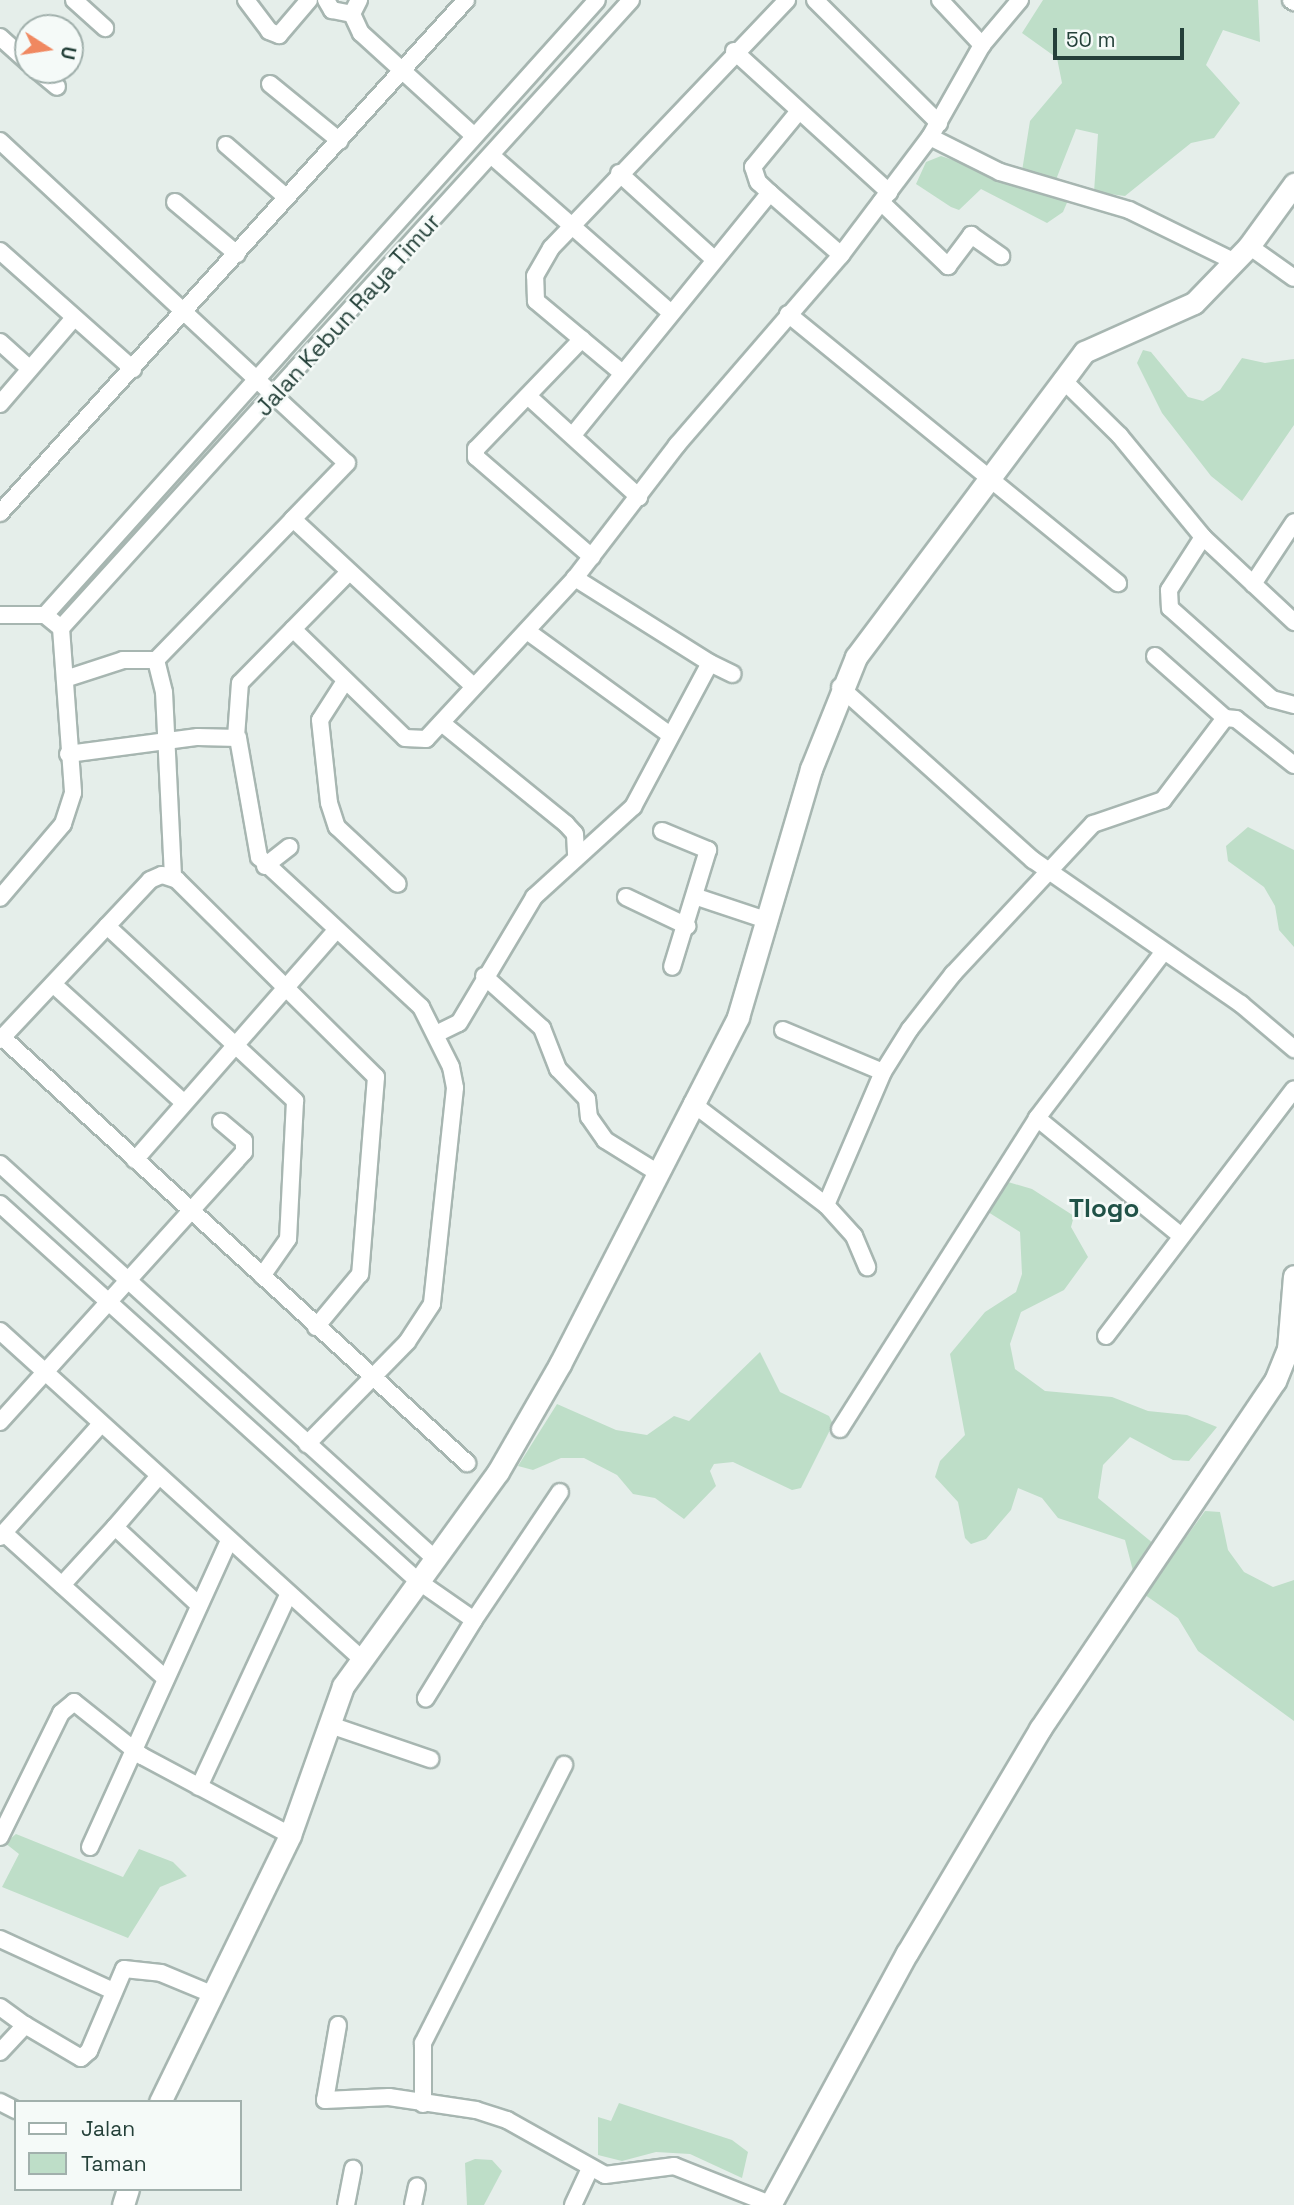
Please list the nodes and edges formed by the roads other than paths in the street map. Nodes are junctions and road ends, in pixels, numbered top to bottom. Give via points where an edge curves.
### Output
1 (75, 0) edge
2 (246, 0) edge
3 (309, 0) edge
4 (326, 0) edge
5 (466, 0) edge
6 (631, 0) edge
7 (787, 0) edge
8 (815, 0) edge
9 (940, 0) edge
10 (1020, 0) edge
11 (592, 2) edge
12 (355, 7) edge
13 (105, 28) dead end
14 (0, 37) edge
15 (982, 45) junction
16 (14, 50) edge
17 (734, 51) junction
18 (403, 70) junction
19 (53, 84) edge
20 (270, 84) dead end
21 (57, 87) dead end
22 (799, 111) junction
23 (937, 135) junction
24 (474, 136) junction
25 (0, 141) edge
26 (340, 141) junction
27 (226, 145) dead end
28 (492, 156) junction
29 (619, 173) junction
30 (1294, 184) edge
31 (770, 193) junction
32 (286, 197) junction
33 (885, 197) junction
34 (175, 202) dead end
35 (572, 226) junction
36 (0, 251) edge
37 (237, 254) junction
38 (1242, 254) junction
39 (841, 255) junction
40 (1002, 256) dead end
41 (714, 259) junction
42 (1294, 278) edge
43 (670, 312) junction
44 (788, 314) junction
45 (185, 315) junction
46 (73, 319) junction
47 (582, 339) junction
48 (0, 342) edge
49 (30, 369) junction
50 (133, 369) junction
51 (621, 372) junction
52 (1062, 379) junction
53 (254, 381) junction
54 (274, 397) junction
55 (529, 397) junction
56 (0, 404) edge
57 (573, 435) junction
58 (987, 477) junction
59 (639, 497) junction
60 (0, 513) edge
61 (293, 519) junction
62 (1294, 522) edge
63 (1203, 537) junction
64 (592, 557) junction
65 (347, 574) junction
66 (575, 578) junction
67 (1118, 583) dead end
68 (1253, 584) junction
69 (0, 615) edge
70 (45, 615) junction
71 (1294, 622) edge
72 (61, 628) junction
73 (293, 629) junction
74 (527, 631) junction
75 (1155, 656) dead end
76 (156, 660) junction
77 (710, 663) junction
78 (733, 674) dead end
79 (65, 679) junction
80 (345, 681) junction
81 (472, 685) junction
82 (841, 687) junction
83 (1294, 705) edge
84 (1225, 718) junction
85 (443, 724) junction
86 (669, 734) junction
87 (236, 737) junction
88 (168, 743) junction
89 (68, 754) junction
90 (1294, 765) edge
91 (662, 831) dead end
92 (289, 847) dead end
93 (576, 856) junction
94 (265, 866) junction
95 (1051, 873) junction
96 (173, 877) junction
97 (398, 884) dead end
98 (626, 897) dead end
99 (696, 897) junction
100 (0, 898) edge
101 (769, 921) junction
102 (107, 926) junction
103 (687, 926) junction
104 (336, 930) junction
105 (1162, 954) junction
106 (673, 967) dead end
107 (484, 976) junction
108 (53, 984) junction
109 (288, 988) junction
110 (783, 1030) dead end
111 (436, 1034) junction
112 (1, 1039) edge
113 (236, 1046) junction
114 (1294, 1049) edge
115 (883, 1072) junction
116 (1294, 1089) edge
117 (183, 1102) junction
118 (692, 1103) junction
119 (1037, 1118) junction
120 (221, 1122) dead end
121 (135, 1160) junction
122 (0, 1164) edge
123 (655, 1171) junction
124 (0, 1205) edge
125 (826, 1205) junction
126 (193, 1212) junction
127 (1181, 1236) junction
128 (867, 1267) dead end
129 (262, 1276) junction
130 (1294, 1276) edge
131 (125, 1281) junction
132 (106, 1301) junction
133 (316, 1327) junction
134 (0, 1331) edge
135 (1106, 1336) dead end
136 (46, 1372) junction
137 (374, 1380) junction
138 (0, 1422) edge
139 (100, 1425) junction
140 (840, 1429) dead end
141 (307, 1444) junction
142 (467, 1463) dead end
143 (158, 1477) junction
144 (560, 1492) dead end
145 (115, 1527) junction
146 (2, 1535) edge
147 (229, 1541) junction
148 (433, 1557) junction
149 (418, 1581) junction
150 (62, 1585) junction
151 (288, 1595) junction
152 (199, 1605) junction
153 (474, 1620) junction
154 (360, 1658) junction
155 (165, 1678) junction
156 (426, 1698) dead end
157 (330, 1725) junction
158 (132, 1748) junction
159 (430, 1759) dead end
160 (564, 1765) dead end
161 (199, 1787) junction
162 (290, 1835) junction
163 (0, 1838) edge
164 (90, 1847) dead end
165 (0, 1939) edge
166 (113, 1991) junction
167 (214, 1995) junction
168 (0, 2007) edge
169 (25, 2025) junction
170 (338, 2025) dead end
171 (0, 2052) edge
172 (161, 2100) edge
173 (423, 2104) junction
174 (353, 2169) dead end
175 (590, 2169) junction
176 (417, 2186) dead end
177 (770, 2204) edge
178 (346, 2205) edge
179 (413, 2205) edge
180 (573, 2205) edge

1 - 13 street
2 - 3 street via 269,31 279,36
4 - 12 street via 332,10
5 - 18 street
6 - 28 street, Jalan Kebun Raya Timur
7 - 17 street
8 - 23 street
9 - 15 street
10 - 15 street
11 - 24 street, Jalan Kebun Raya Timur
12 - 18 street via 361,33
14 - 16 street
15 - 23 street
17 - 22 street
17 - 29 street
18 - 24 street
18 - 26 street
19 - 21 street
20 - 26 street
22 - 31 street via 755,160 754,177
22 - 33 street
23 - 33 street
23 - 38 street via 1000,172 1129,210
24 - 53 street, Jalan Kebun Raya Timur
25 - 45 street
26 - 32 street
27 - 32 street
28 - 35 street
28 - 54 street, Jalan Kebun Raya Timur
29 - 35 street
29 - 41 street
30 - 38 street
31 - 39 street
31 - 41 street
32 - 37 street
33 - 39 street
33 - 40 street via 948,266 971,235
34 - 37 street
35 - 43 street
35 - 47 street via 539,265 534,286 541,307
36 - 46 street
37 - 45 street
38 - 42 street
38 - 52 street via 1194,303 1101,341
39 - 44 street
41 - 43 street
43 - 51 street
44 - 58 street via 917,414
44 - 59 street
45 - 50 street
45 - 53 street
46 - 49 street
46 - 50 street
47 - 51 street
47 - 55 street
48 - 49 street
49 - 56 street
50 - 60 street
51 - 57 street
52 - 58 street
52 - 63 street via 1120,436
53 - 54 street
53 - 70 street, Jalan Kebun Raya Timur
54 - 61 street via 347,463
54 - 72 street, Jalan Kebun Raya Timur
55 - 57 street
55 - 64 street via 476,449 476,457
57 - 59 street
58 - 67 street
58 - 82 street via 870,636
59 - 64 street
61 - 65 street
61 - 76 street
62 - 68 street
63 - 68 street
63 - 83 street via 1169,590 1170,608 1272,699
64 - 66 street
65 - 73 street
65 - 81 street
66 - 74 street
66 - 77 street
68 - 71 street
69 - 70 street
70 - 72 street
72 - 79 street
73 - 80 street
73 - 87 street via 240,683
74 - 81 street
74 - 86 street
75 - 84 street
76 - 79 street via 123,660
76 - 88 street
77 - 78 street
77 - 86 street
79 - 89 street
80 - 85 street via 413,742 423,741
80 - 97 street via 320,720 329,803 337,827
81 - 85 street
82 - 95 street
82 - 101 street
84 - 90 street via 1236,719
84 - 95 street via 1163,800 1093,824
85 - 93 street via 566,824 575,834
86 - 93 street via 633,807
87 - 88 street
87 - 94 street via 243,747 254,848
88 - 89 street
88 - 96 street
89 - 100 street via 69,813
91 - 99 street via 708,850
92 - 94 street
93 - 107 street via 534,897
94 - 104 street
95 - 105 street
95 - 115 street via 953,974
96 - 102 street via 150,880
96 - 109 street
98 - 103 street
99 - 101 street
99 - 103 street
101 - 118 street via 738,1017
102 - 108 street
102 - 113 street
103 - 106 street
104 - 109 street
104 - 111 street via 405,990
105 - 114 street via 1241,1004
105 - 119 street
107 - 111 street via 459,1023
107 - 123 street via 542,1028 558,1069 587,1099 589,1116 605,1140
108 - 112 street
108 - 117 street
109 - 113 street
109 - 133 street via 370,1066 378,1083 360,1274
110 - 115 street
111 - 137 street via 455,1088 434,1296 421,1326
112 - 121 street
113 - 117 street
113 - 129 street via 297,1108 288,1239
115 - 125 street
116 - 127 street
117 - 121 street
118 - 123 street
118 - 125 street
119 - 127 street
119 - 140 street
120 - 126 street via 244,1141 244,1152
121 - 126 street
122 - 131 street
123 - 148 street via 546,1388 498,1472
124 - 132 street
125 - 128 street via 855,1236
126 - 129 street
126 - 131 street
127 - 135 street
129 - 133 street
130 - 177 street via 1288,1349 1275,1381 1064,1690 907,1953
131 - 132 street
131 - 141 street
132 - 136 street
132 - 149 street
133 - 137 street
134 - 136 street
136 - 138 street
136 - 139 street
137 - 141 street
137 - 142 street
139 - 143 street
139 - 146 street
141 - 148 street
143 - 145 street
143 - 147 street
144 - 153 street
145 - 150 street
145 - 152 street
146 - 150 street
147 - 151 street
147 - 152 street
148 - 149 street
149 - 153 street
149 - 154 street
150 - 155 street
151 - 154 street
151 - 161 street
152 - 155 street
153 - 156 street
154 - 157 street
155 - 158 street
157 - 159 street
157 - 162 street
158 - 161 street
158 - 163 street via 78,1702 69,1703
158 - 164 street
160 - 173 street via 423,2043
161 - 162 street
162 - 167 street
165 - 166 street
166 - 167 street via 124,1969 139,1968
166 - 169 street via 89,2052 81,2058
167 - 172 street
168 - 169 street
169 - 171 street
170 - 173 street via 325,2100 374,2096
173 - 175 street via 491,2114
174 - 178 street
175 - 177 street via 611,2177 674,2166
175 - 180 street
176 - 179 street

